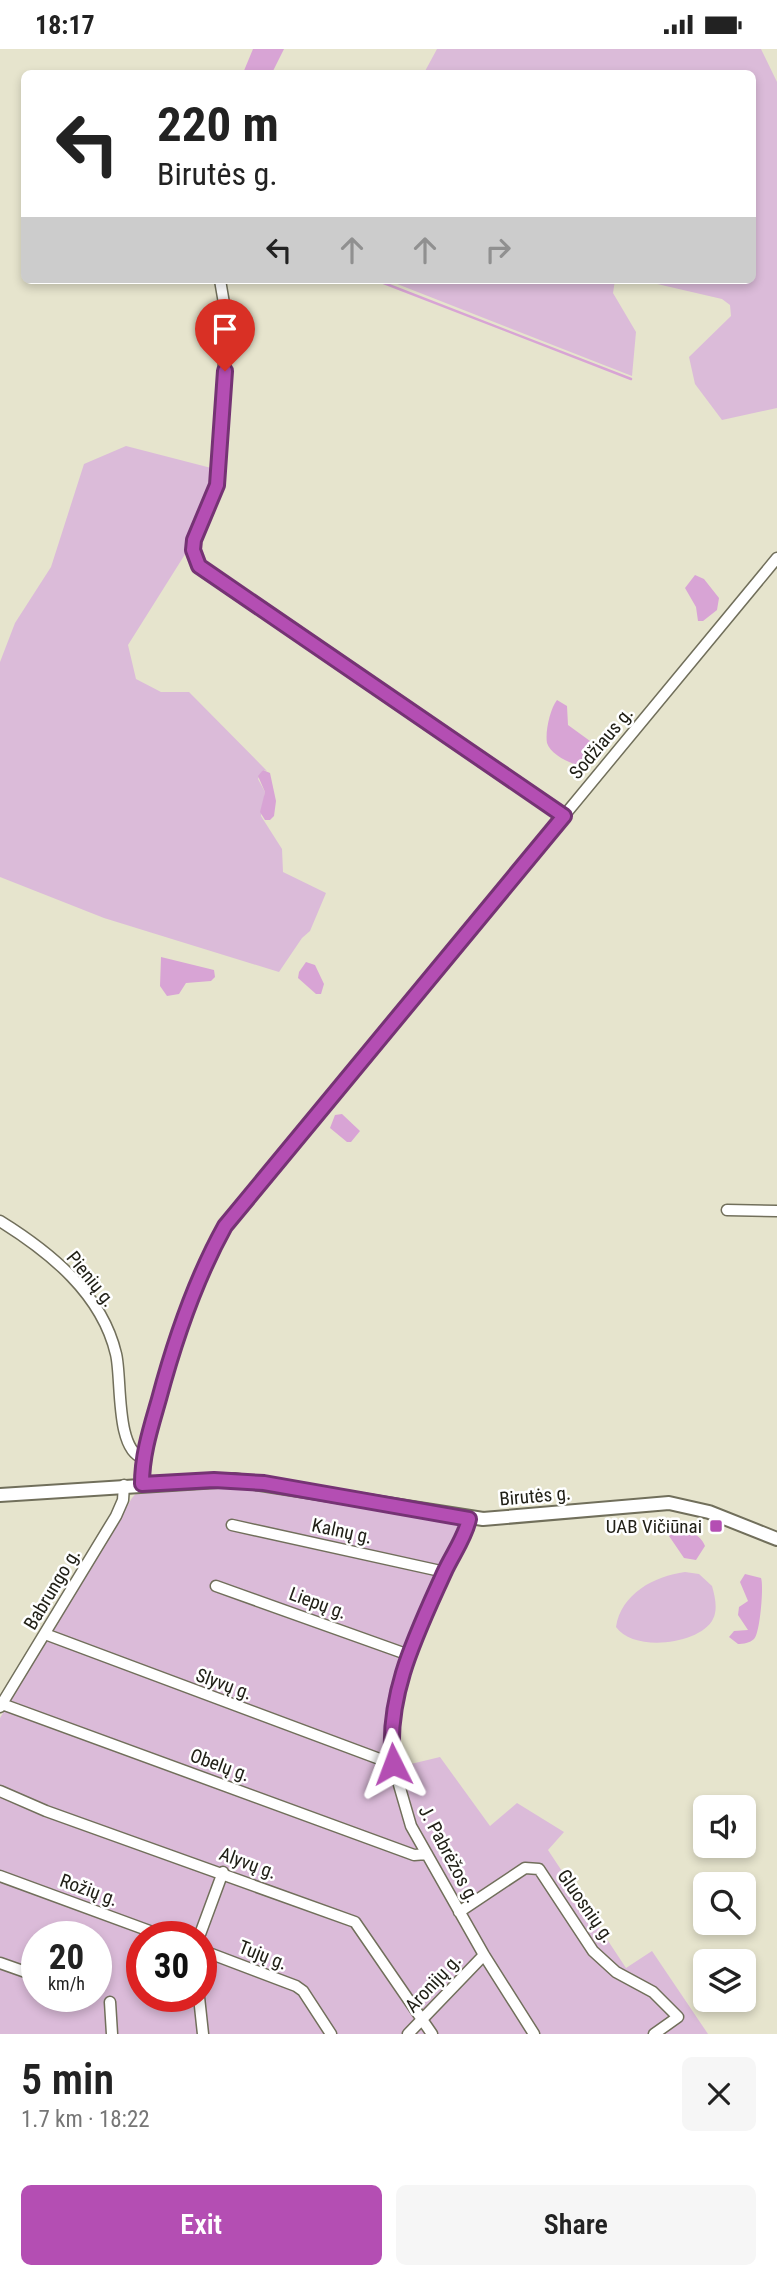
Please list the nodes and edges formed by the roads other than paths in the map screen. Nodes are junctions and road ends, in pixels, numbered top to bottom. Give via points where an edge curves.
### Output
1 (221, 284) edge
2 (777, 558) edge
3 (564, 816) junction
4 (727, 1210) dead end
5 (777, 1211) edge
6 (0, 1221) edge
7 (143, 1458) junction
8 (142, 1484) junction
9 (124, 1485) junction
10 (0, 1495) edge
11 (469, 1519) junction
12 (232, 1525) dead end
13 (777, 1539) edge
14 (445, 1572) junction
15 (216, 1586) dead end
16 (45, 1634) junction
17 (409, 1655) junction
18 (1, 1706) edge
19 (393, 1764) junction
20 (0, 1791) edge
21 (427, 1854) junction
22 (223, 1872) junction
23 (0, 1875) edge
24 (459, 1912) junction
25 (205, 1921) edge
26 (126, 1922) edge
27 (484, 1955) junction
28 (217, 1956) edge
29 (0, 1963) edge
30 (21, 1970) edge
31 (110, 2012) edge
32 (201, 2012) edge
33 (423, 2020) junction
34 (111, 2034) edge
35 (203, 2034) edge
36 (331, 2034) edge
37 (408, 2034) edge
38 (432, 2034) edge
39 (534, 2034) edge
40 (654, 2034) edge

1 - 3 street via 226,326 219,470 194,540 199,566
2 - 3 street, Sodžiaus g.
3 - 7 street, Sodžiaus g. via 225,1226 182,1320
4 - 5 street
6 - 7 street, Pienių g. via 62,1266 95,1305 116,1355 126,1437 134,1454
7 - 8 street, Sodžiaus g.
8 - 9 main road, Birutės g.
8 - 11 main road, Birutės g. via 264,1483
9 - 10 main road, Birutės g.
9 - 16 street, Babrungo g. via 116,1515
11 - 13 main road, Birutės g. via 669,1503 709,1512
11 - 14 street, J. Pabrėžos g.
12 - 14 street, Kalnų g.
14 - 17 street, J. Pabrėžos g.
15 - 17 street, Liepų g.
16 - 18 street, Babrungo g.
16 - 19 street, Slyvų g.
17 - 19 street, J. Pabrėžos g. via 393,1711
18 - 21 street, Obelų g. via 414,1855
19 - 21 street, J. Pabrėžos g. via 411,1826
20 - 22 street, Alyvų g.
21 - 24 street, J. Pabrėžos g.
22 - 25 street
22 - 33 street, Alyvų g. via 355,1922
23 - 26 street, Rožių g.
24 - 27 street, J. Pabrėžos g.
24 - 40 street, Gluosnių g. via 525,1868 539,1869 593,1951 615,1972 653,1992 678,2017
27 - 33 street, Aronijų g.
27 - 39 street, J. Pabrėžos g.
28 - 36 street, Tujų g. via 296,1986
29 - 30 street
31 - 34 street
32 - 35 street
33 - 37 street, Aronijų g.
33 - 38 street, Alyvų g.

